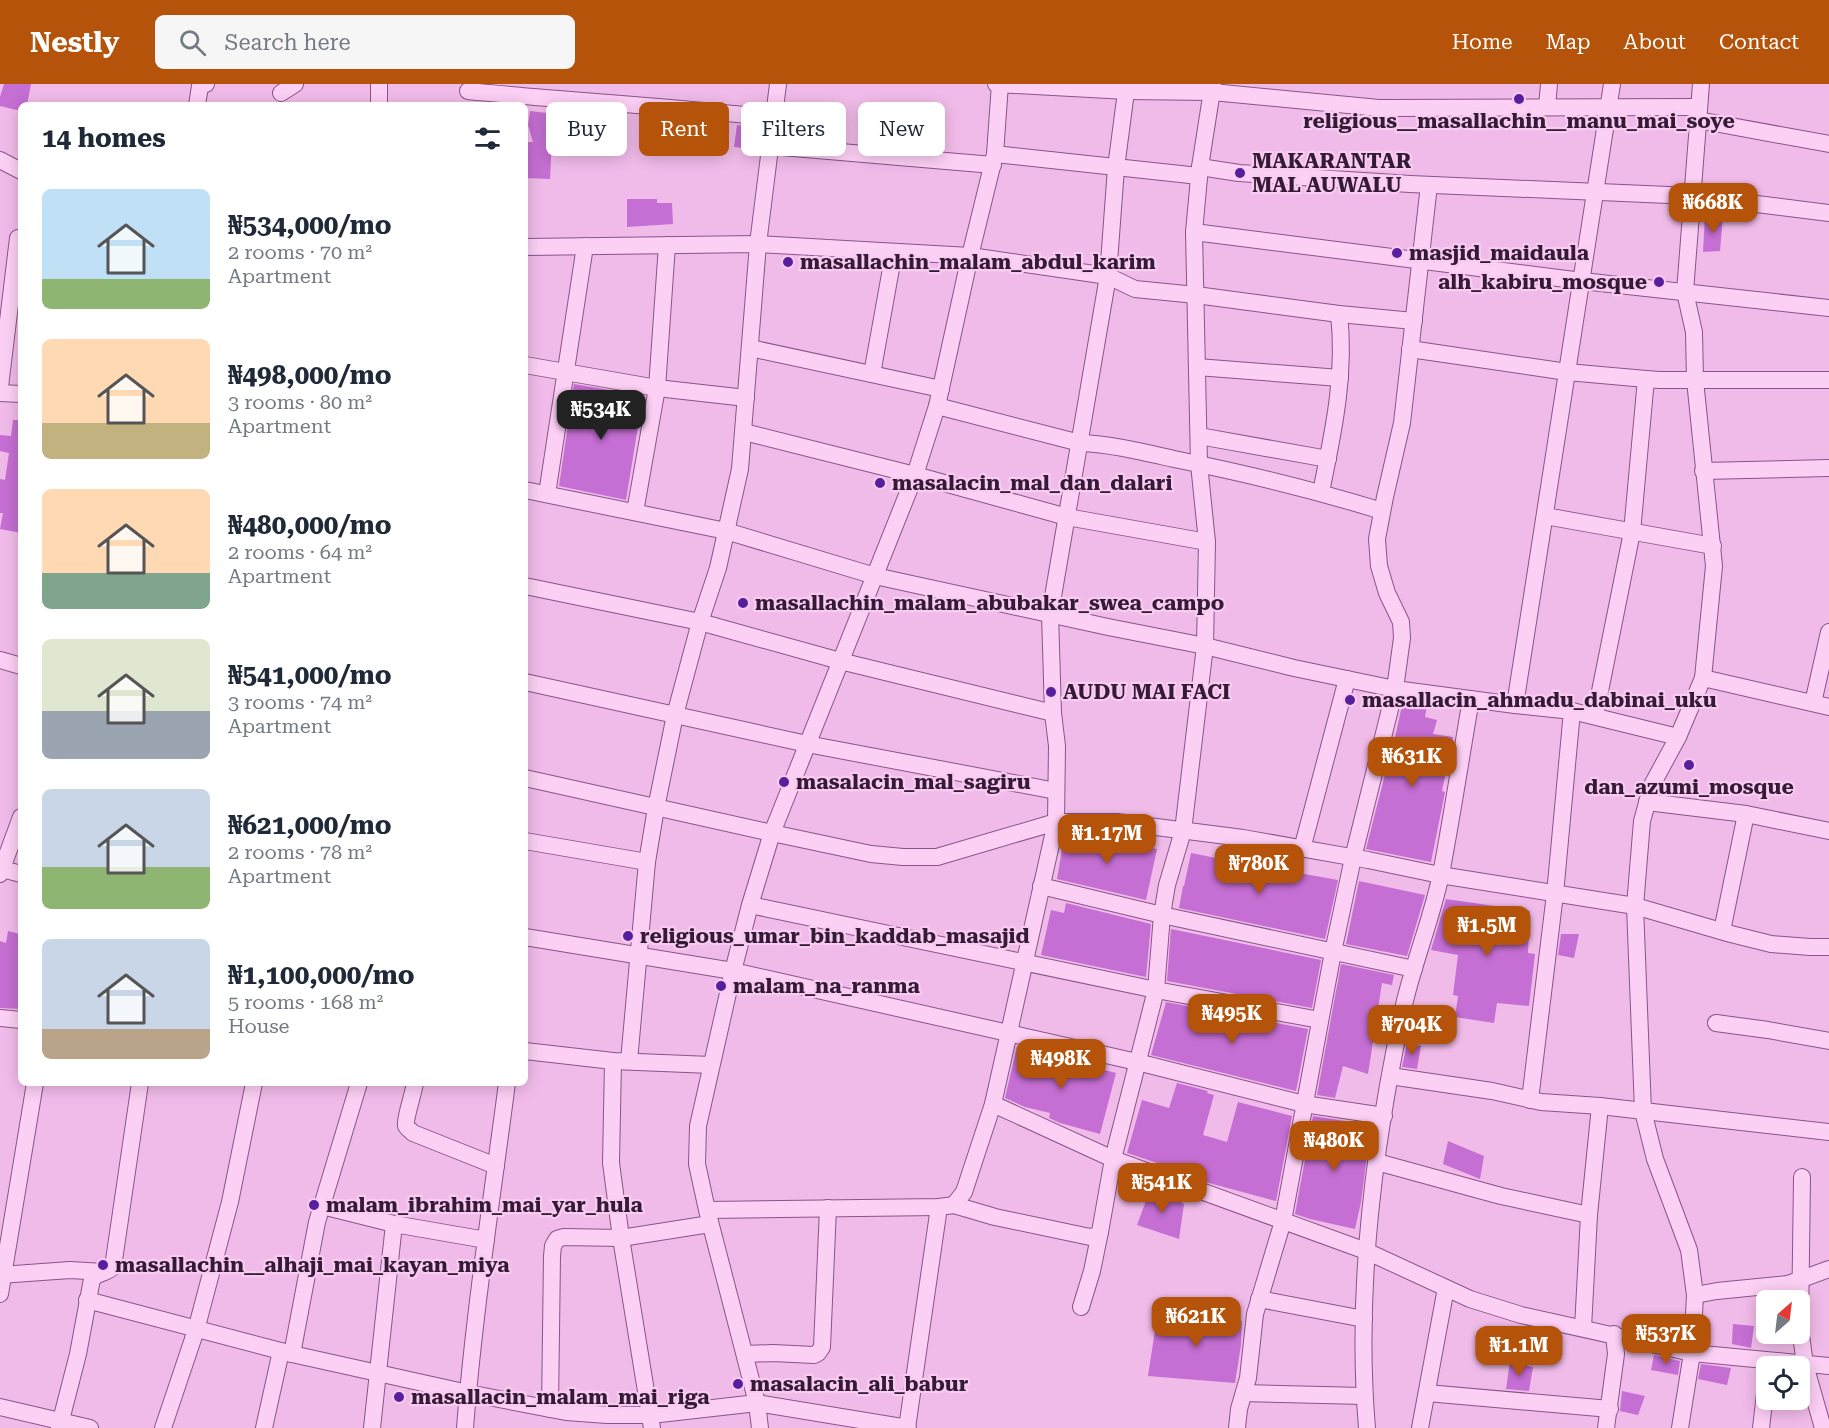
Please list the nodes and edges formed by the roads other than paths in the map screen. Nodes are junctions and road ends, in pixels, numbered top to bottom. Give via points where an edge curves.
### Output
1 (380, 84) edge
2 (778, 84) edge
3 (998, 84) edge
4 (1549, 84) edge
5 (1612, 84) edge
6 (1701, 84) edge
7 (199, 85) edge
8 (1127, 87) edge
9 (1213, 88) edge
10 (509, 90) edge
11 (468, 93) edge
12 (197, 102) edge
13 (379, 102) edge
14 (775, 102) edge
15 (1547, 107) junction
16 (1609, 107) junction
17 (741, 114) edge
18 (1698, 114) junction
19 (1829, 144) edge
20 (846, 151) edge
21 (769, 156) edge
22 (0, 160) edge
23 (994, 160) junction
24 (1116, 168) junction
25 (18, 169) edge
26 (1199, 171) junction
27 (1429, 185) junction
28 (1596, 192) junction
29 (1692, 196) junction
30 (1829, 213) edge
31 (1194, 232) junction
32 (18, 238) dead end
33 (758, 244) junction
34 (667, 245) junction
35 (585, 246) junction
36 (528, 247) edge
37 (894, 252) junction
38 (970, 256) junction
39 (1421, 260) junction
40 (1108, 276) junction
41 (1582, 281) junction
42 (1685, 292) junction
43 (1196, 296) junction
44 (1829, 308) edge
45 (1339, 314) junction
46 (1414, 321) junction
47 (750, 348) junction
48 (1410, 349) junction
49 (528, 366) edge
50 (1197, 367) junction
51 (566, 372) junction
52 (1567, 372) junction
53 (872, 374) junction
54 (1340, 378) junction
55 (1646, 379) junction
56 (1695, 380) junction
57 (1829, 380) edge
58 (0, 387) edge
59 (657, 388) junction
60 (941, 389) junction
61 (0, 393) edge
62 (18, 394) edge
63 (746, 398) junction
64 (937, 406) junction
65 (744, 432) junction
66 (1199, 436) junction
67 (1080, 442) junction
68 (1328, 459) junction
69 (1199, 464) junction
70 (1828, 465) edge
71 (1703, 471) junction
72 (915, 475) junction
73 (528, 491) edge
74 (1321, 492) junction
75 (547, 494) junction
76 (1382, 511) junction
77 (635, 512) junction
78 (1545, 516) junction
79 (1067, 517) junction
80 (726, 531) junction
81 (1632, 532) junction
82 (1207, 542) junction
83 (1713, 546) junction
84 (874, 576) junction
85 (528, 587) edge
86 (1050, 614) junction
87 (700, 622) junction
88 (1829, 632) edge
89 (1205, 646) junction
90 (0, 660) edge
91 (840, 661) junction
92 (18, 665) edge
93 (1703, 678) junction
94 (1347, 679) junction
95 (528, 683) edge
96 (1395, 689) junction
97 (1471, 699) junction
98 (1515, 705) junction
99 (1821, 705) edge
100 (1572, 711) junction
101 (1053, 713) junction
102 (675, 715) junction
103 (1595, 716) junction
104 (1678, 737) junction
105 (807, 744) junction
106 (528, 779) edge
107 (1056, 792) junction
108 (1647, 802) junction
109 (656, 808) junction
110 (1746, 814) junction
111 (1056, 822) junction
112 (18, 825) edge
113 (1183, 831) junction
114 (1829, 831) edge
115 (772, 833) junction
116 (528, 842) edge
117 (1302, 849) junction
118 (1353, 858) junction
119 (647, 862) junction
120 (1, 872) edge
121 (18, 874) edge
122 (1440, 876) junction
123 (1041, 886) junction
124 (1555, 894) junction
125 (750, 905) junction
126 (1635, 906) junction
127 (1162, 915) junction
128 (1722, 931) junction
129 (528, 938) edge
130 (1829, 947) edge
131 (1333, 952) junction
132 (638, 955) junction
133 (1025, 962) junction
134 (1414, 969) junction
135 (733, 971) junction
136 (1156, 990) junction
137 (0, 1018) edge
138 (18, 1020) edge
139 (1320, 1020) junction
140 (1716, 1023) dead end
141 (1008, 1032) junction
142 (1829, 1041) edge
143 (528, 1051) edge
144 (621, 1061) junction
145 (1137, 1062) junction
146 (711, 1065) junction
147 (1390, 1076) junction
148 (34, 1086) edge
149 (140, 1086) edge
150 (253, 1086) edge
151 (358, 1086) edge
152 (415, 1086) edge
153 (507, 1086) edge
154 (1530, 1100) junction
155 (993, 1104) junction
156 (1304, 1104) junction
157 (1600, 1106) junction
158 (1643, 1111) junction
159 (1384, 1116) junction
160 (1829, 1132) edge
161 (1113, 1159) junction
162 (1377, 1162) junction
163 (496, 1166) junction
164 (1802, 1177) dead end
165 (322, 1206) junction
166 (947, 1206) junction
167 (828, 1208) junction
168 (1588, 1215) junction
169 (708, 1217) junction
170 (1283, 1221) junction
171 (394, 1224) junction
172 (1100, 1232) junction
173 (621, 1238) junction
174 (486, 1240) junction
175 (1366, 1251) junction
176 (1829, 1269) edge
177 (105, 1272) junction
178 (2, 1276) edge
179 (1801, 1279) junction
180 (1446, 1288) junction
181 (0, 1294) edge
182 (1695, 1295) junction
183 (1259, 1299) junction
184 (87, 1300) junction
185 (1081, 1307) dead end
186 (1364, 1319) junction
187 (1583, 1329) junction
188 (196, 1330) junction
189 (1614, 1334) junction
190 (287, 1352) junction
191 (1692, 1353) junction
192 (745, 1354) junction
193 (1804, 1356) edge
194 (1756, 1365) edge
195 (1810, 1365) edge
196 (1829, 1366) edge
197 (378, 1373) junction
198 (1810, 1382) edge
199 (468, 1393) junction
200 (1244, 1393) junction
201 (1427, 1393) junction
202 (1364, 1396) junction
203 (757, 1403) junction
204 (0, 1407) edge
205 (1610, 1409) junction
206 (1763, 1410) edge
207 (560, 1417) edge
208 (652, 1421) edge
209 (60, 1425) edge
210 (90, 1428) edge
211 (163, 1428) edge
212 (264, 1428) edge
213 (372, 1428) edge
214 (465, 1428) edge
215 (760, 1428) edge
216 (908, 1428) edge
217 (1237, 1428) edge
218 (1367, 1428) edge
219 (1420, 1428) edge
220 (1606, 1428) edge
221 (1680, 1428) edge
222 (1761, 1428) edge
223 (1823, 1428) edge

1 - 13 street
2 - 14 street
3 - 8 street
3 - 23 street
4 - 15 street
5 - 16 street
6 - 18 street
7 - 12 street
8 - 9 street
8 - 24 street
9 - 15 street via 1379,108
9 - 26 street
10 - 11 street
10 - 17 street
15 - 16 street
16 - 18 street
16 - 28 street
18 - 19 street
18 - 29 street
20 - 23 street
21 - 33 street
22 - 25 street
23 - 24 street
23 - 38 street
24 - 26 street
24 - 40 street
26 - 27 street
26 - 31 street
27 - 28 street
27 - 39 street
28 - 29 street
28 - 41 street
29 - 30 street
29 - 42 street
31 - 39 street
31 - 43 street
32 - 58 street
33 - 34 street
33 - 37 street
33 - 47 street
34 - 35 street
34 - 59 street
35 - 36 street
35 - 51 street
37 - 38 street
37 - 53 street
38 - 40 street
38 - 60 street
39 - 41 street
39 - 46 street
40 - 43 street via 1135,289
40 - 67 street
41 - 42 street
41 - 52 street
42 - 44 street
42 - 56 street via 1694,332
43 - 45 street
43 - 50 street
45 - 46 street
45 - 54 street
46 - 48 street
47 - 53 street
47 - 63 street
48 - 52 street
48 - 76 street via 1402,423
49 - 51 street
50 - 54 street
50 - 66 street
51 - 59 street
51 - 75 street
52 - 55 street
52 - 78 street
53 - 60 street
54 - 68 street
55 - 56 street
55 - 81 street
56 - 57 street
56 - 71 street
59 - 63 street
59 - 77 street
60 - 64 street
61 - 62 street
63 - 65 street
64 - 67 street
64 - 72 street
65 - 72 street
65 - 80 street
66 - 68 street
66 - 69 street
67 - 69 street
67 - 79 street
68 - 74 street
69 - 74 street
69 - 82 street
70 - 71 street
71 - 83 street
72 - 79 street
72 - 84 street
73 - 75 street
74 - 76 street
75 - 77 street
76 - 96 street via 1377,538 1379,566 1401,622
77 - 80 street
78 - 81 street
78 - 98 street
79 - 82 street
79 - 86 street
80 - 84 street
80 - 87 street
81 - 83 street
81 - 103 street
82 - 89 street
83 - 93 street
84 - 86 street
84 - 91 street
85 - 87 street
86 - 89 street
86 - 101 street
87 - 91 street
87 - 102 street
88 - 99 street
89 - 94 street
89 - 113 street
90 - 92 street
91 - 101 street
91 - 105 street
93 - 99 street
93 - 104 street
94 - 96 street
94 - 117 street
95 - 102 street
96 - 97 street
96 - 118 street
97 - 98 street
97 - 122 street
98 - 100 street
100 - 103 street
100 - 124 street
101 - 107 street
102 - 105 street
102 - 109 street
103 - 104 street
104 - 108 street
105 - 107 street
105 - 115 street
106 - 109 street
107 - 111 street
108 - 110 street
108 - 126 street
109 - 115 street
109 - 119 street
110 - 114 street
110 - 128 street
111 - 113 street via 1117,822
111 - 115 street via 937,857 871,854
111 - 123 street
112 - 120 street
113 - 117 street
113 - 127 street
115 - 125 street
116 - 119 street
117 - 118 street
118 - 122 street
118 - 131 street
119 - 132 street
120 - 121 street
122 - 124 street
122 - 134 street
123 - 127 street
123 - 133 street
124 - 126 street
124 - 154 street
125 - 133 street
125 - 135 street
126 - 128 street
126 - 158 street
127 - 131 street
127 - 136 street
128 - 130 street via 1771,944
129 - 132 street
131 - 134 street
131 - 139 street
132 - 135 street
132 - 144 street
133 - 136 street
133 - 141 street
134 - 147 street
135 - 141 street
135 - 146 street
136 - 139 street
136 - 145 street
137 - 138 street
139 - 156 street
140 - 142 street
141 - 145 street
141 - 155 street
143 - 144 street
144 - 146 street
144 - 173 street via 611,1163
145 - 156 street
145 - 161 street
146 - 169 street via 698,1126 697,1164
147 - 154 street
147 - 159 street
148 - 178 street
149 - 177 street via 115,1261
150 - 188 street via 230,1203
151 - 165 street
152 - 163 street via 405,1121 407,1128
153 - 163 street
154 - 157 street
155 - 161 street
155 - 166 street via 964,1192
156 - 159 street
156 - 170 street
157 - 158 street
157 - 168 street
158 - 160 street
158 - 182 street via 1655,1159 1689,1250
159 - 162 street
161 - 170 street
161 - 172 street
162 - 168 street
162 - 175 street
163 - 174 street
164 - 179 street
165 - 171 street
165 - 190 street
166 - 167 street
166 - 172 street via 1090,1237
166 - 216 street
167 - 169 street
167 - 192 street via 822,1347 814,1355
168 - 187 street
169 - 173 street
169 - 192 street
170 - 175 street
170 - 183 street
171 - 174 street
171 - 197 street
172 - 185 street
173 - 207 street via 564,1237 553,1246
173 - 208 street
174 - 199 street
175 - 180 street
175 - 186 street
176 - 179 street
177 - 178 street via 70,1270
177 - 184 street via 92,1278
178 - 181 street
179 - 182 street via 1788,1284
179 - 193 street
180 - 187 street via 1521,1315
180 - 201 street
182 - 191 street
183 - 186 street
183 - 200 street
184 - 188 street
184 - 209 street
186 - 202 street
187 - 189 street
188 - 190 street
188 - 211 street
189 - 191 street
189 - 205 street via 1616,1354
190 - 197 street
190 - 212 street
191 - 194 street
191 - 221 street
192 - 203 street
195 - 196 street
197 - 199 street
197 - 213 street
198 - 223 street
199 - 207 street
199 - 214 street
200 - 202 street
200 - 217 street
201 - 205 street
201 - 219 street
202 - 218 street
203 - 208 street
203 - 215 street
203 - 216 street
204 - 209 street
205 - 220 street
206 - 222 street
207 - 208 street via 607,1415
209 - 210 street

